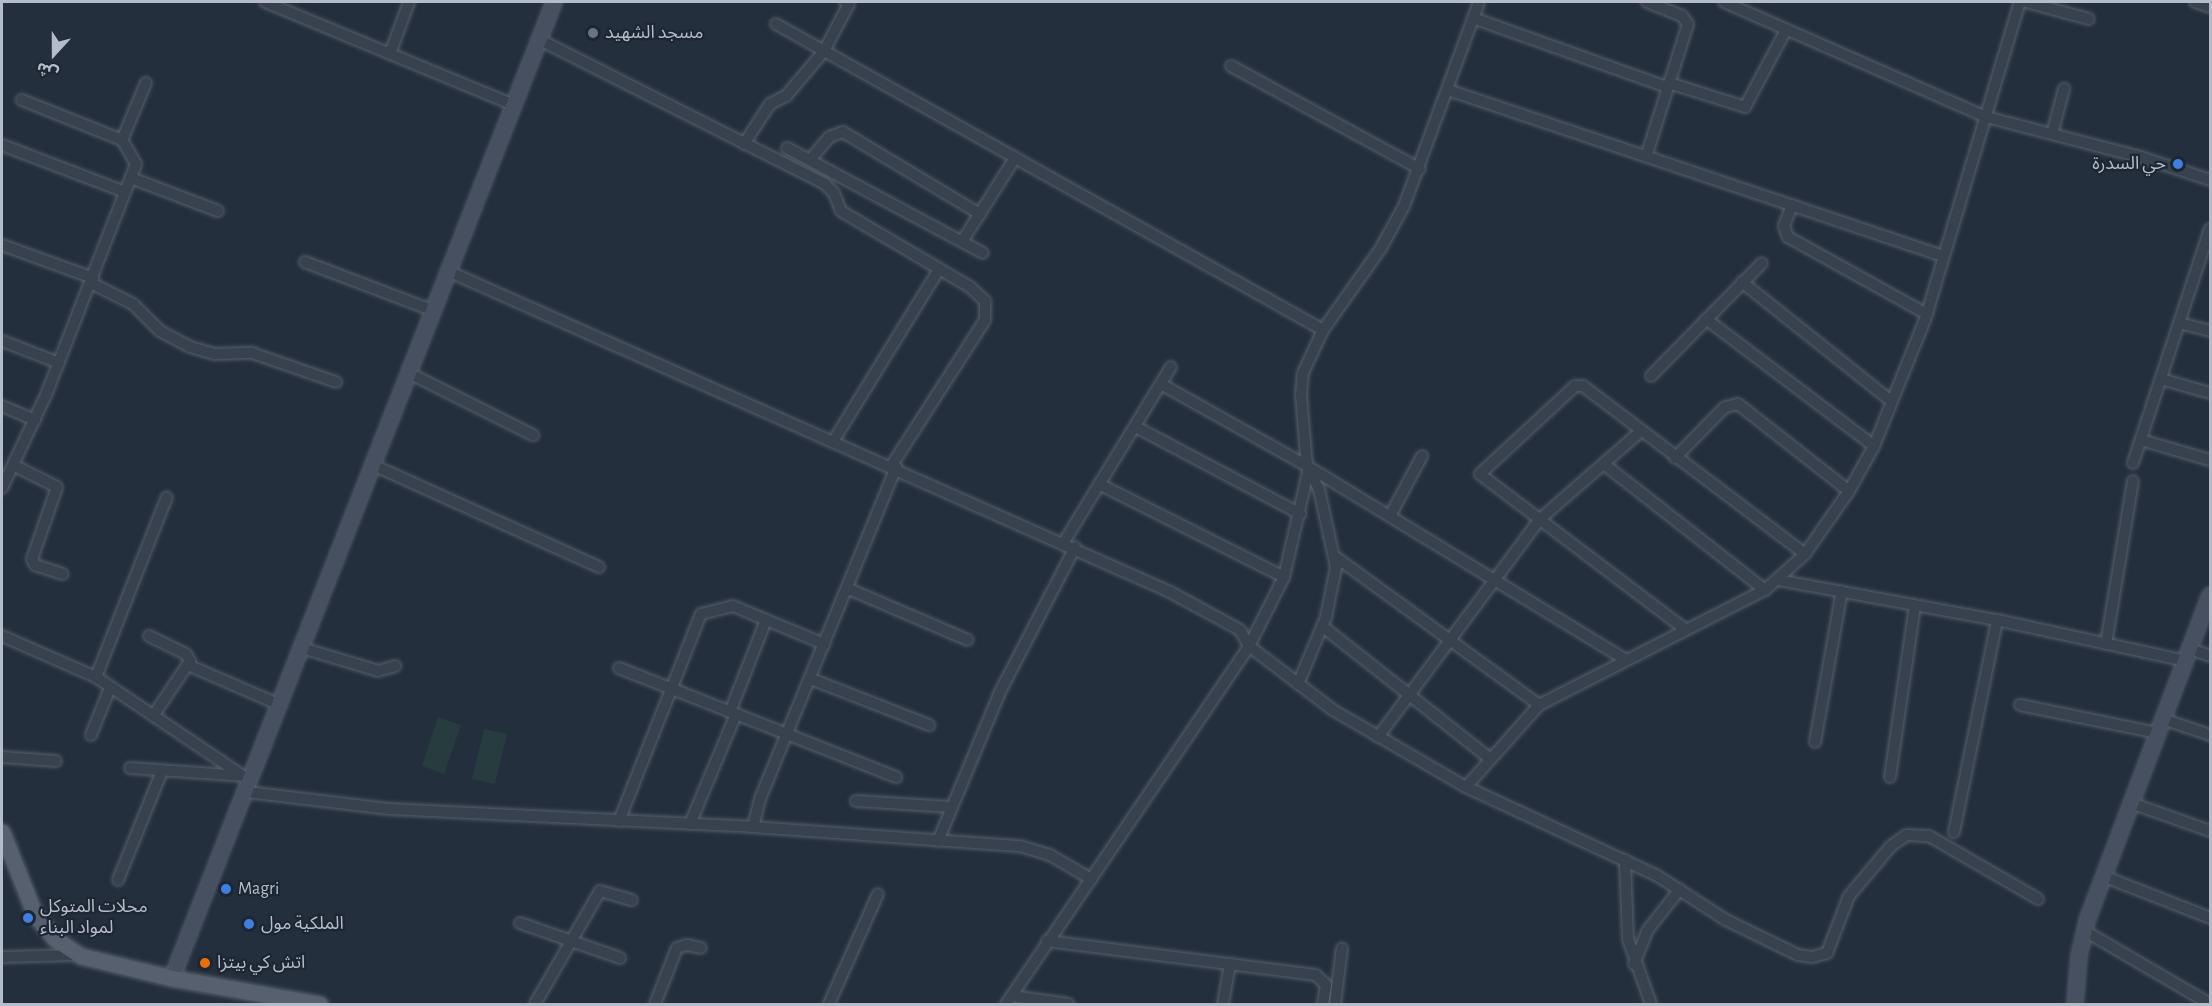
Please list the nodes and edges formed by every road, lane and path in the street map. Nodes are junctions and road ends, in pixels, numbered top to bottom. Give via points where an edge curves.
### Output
1 (265, 2) edge
2 (409, 2) edge
3 (555, 2) edge
4 (848, 2) edge
5 (1479, 2) edge
6 (1647, 2) edge
7 (1724, 2) edge
8 (2020, 2) edge
9 (2026, 2) edge
10 (2195, 2) edge
11 (280, 5) edge
12 (2211, 7) edge
13 (1473, 18) junction
14 (2089, 19) dead end
15 (776, 24) dead end
16 (1786, 30) junction
17 (540, 40) junction
18 (824, 51) junction
19 (390, 54) junction
20 (1231, 66) dead end
21 (146, 82) dead end
22 (1668, 85) junction
23 (2064, 89) dead end
24 (1448, 90) junction
25 (22, 100) dead end
26 (514, 105) junction
27 (1986, 117) junction
28 (2052, 134) junction
29 (122, 140) junction
30 (744, 144) junction
31 (2, 145) edge
32 (787, 148) dead end
33 (1647, 157) junction
34 (1015, 158) junction
35 (810, 160) junction
36 (1420, 169) junction
37 (130, 178) junction
38 (2211, 180) edge
39 (125, 192) junction
40 (1792, 206) junction
41 (218, 211) dead end
42 (980, 214) junction
43 (2211, 229) edge
44 (963, 240) junction
45 (2, 245) edge
46 (983, 253) dead end
47 (1943, 256) junction
48 (2206, 258) edge
49 (305, 262) dead end
50 (1762, 263) dead end
51 (939, 269) junction
52 (450, 272) junction
53 (92, 280) junction
54 (1742, 282) junction
55 (434, 311) junction
56 (1927, 314) junction
57 (1706, 319) junction
58 (2180, 323) junction
59 (1323, 330) junction
60 (2211, 332) edge
61 (2, 341) edge
62 (59, 363) junction
63 (1171, 367) dead end
64 (409, 373) junction
65 (1652, 376) dead end
66 (2161, 379) junction
67 (336, 382) dead end
68 (1161, 384) junction
69 (2211, 393) edge
70 (1891, 401) junction
71 (2, 406) edge
72 (35, 420) junction
73 (1136, 427) junction
74 (1640, 432) junction
75 (533, 435) dead end
76 (834, 440) junction
77 (2141, 440) junction
78 (1874, 446) junction
79 (1422, 456) dead end
80 (1675, 458) junction
81 (2211, 460) edge
82 (2133, 463) dead end
83 (13, 465) junction
84 (373, 465) junction
85 (1605, 465) junction
86 (894, 466) junction
87 (1308, 469) junction
88 (2133, 481) dead end
89 (3, 483) edge
90 (1099, 484) junction
91 (1850, 491) junction
92 (167, 497) dead end
93 (1300, 514) junction
94 (1390, 516) junction
95 (1539, 520) junction
96 (1064, 542) junction
97 (1075, 547) junction
98 (1805, 554) junction
99 (1336, 558) junction
100 (599, 567) dead end
101 (63, 574) dead end
102 (1284, 577) junction
103 (1495, 580) junction
104 (1778, 580) junction
105 (849, 589) junction
106 (1765, 590) junction
107 (1842, 591) junction
108 (2211, 595) edge
109 (1915, 606) junction
110 (1997, 620) junction
111 (766, 621) junction
112 (1322, 626) junction
113 (1686, 630) junction
114 (2, 636) edge
115 (149, 636) dead end
116 (1450, 639) junction
117 (968, 640) dead end
118 (824, 644) junction
119 (2106, 644) junction
120 (1249, 646) junction
121 (302, 648) junction
122 (2188, 655) junction
123 (2211, 656) edge
124 (1625, 658) junction
125 (188, 665) junction
126 (395, 666) dead end
127 (620, 668) dead end
128 (96, 677) junction
129 (811, 679) junction
130 (1298, 684) junction
131 (110, 688) junction
132 (671, 689) junction
133 (1409, 695) junction
134 (280, 705) junction
135 (1539, 705) junction
136 (2020, 705) dead end
137 (733, 713) junction
138 (153, 716) junction
139 (2163, 719) junction
140 (929, 725) dead end
141 (2158, 734) junction
142 (91, 735) dead end
143 (788, 735) junction
144 (2211, 735) edge
145 (1378, 737) junction
146 (1815, 742) dead end
147 (2, 757) edge
148 (1489, 758) junction
149 (56, 761) dead end
150 (130, 768) dead end
151 (162, 771) junction
152 (896, 777) dead end
153 (1890, 777) dead end
154 (247, 782) junction
155 (1466, 787) junction
156 (856, 801) dead end
157 (2131, 803) junction
158 (951, 807) junction
159 (619, 821) junction
160 (690, 824) junction
161 (753, 827) junction
162 (2211, 831) edge
163 (2, 832) edge
164 (1954, 832) dead end
165 (938, 841) junction
166 (1625, 860) junction
167 (2103, 876) junction
168 (1091, 879) junction
169 (118, 880) dead end
170 (1680, 889) junction
171 (878, 894) dead end
172 (2038, 898) dead end
173 (632, 900) dead end
174 (2211, 918) edge
175 (520, 923) dead end
176 (44, 928) junction
177 (2085, 931) junction
178 (1047, 941) junction
179 (572, 942) junction
180 (701, 948) dead end
181 (1342, 948) dead end
182 (38, 955) junction
183 (81, 956) junction
184 (2, 957) edge
185 (620, 958) dead end
186 (1230, 964) junction
187 (1634, 964) junction
188 (172, 978) junction
189 (274, 1000) edge
190 (1009, 1000) edge
191 (2211, 1004) edge
192 (320, 1005) edge
193 (535, 1005) edge
194 (655, 1005) edge
195 (830, 1005) edge
196 (1068, 1005) edge
197 (1224, 1005) edge
198 (1323, 1005) edge
199 (1335, 1005) edge
200 (1651, 1005) edge
201 (2075, 1005) edge

1 - 11 street
2 - 19 street
3 - 17 street
4 - 18 street
5 - 13 street
6 - 22 street via 1687,18
7 - 16 street
8 - 27 street
9 - 14 street
10 - 12 street
11 - 19 street
13 - 22 street
13 - 24 street
15 - 18 street
16 - 22 street via 1745,107
16 - 27 street
17 - 26 street
17 - 30 street
18 - 30 street via 786,96 770,104
18 - 34 street
19 - 26 street
20 - 36 street
21 - 29 street
22 - 33 street
23 - 28 street
24 - 33 street
24 - 36 street
25 - 29 street
26 - 52 street
27 - 28 street
27 - 47 street
28 - 38 street
29 - 37 street via 135,157
30 - 51 street via 825,184 834,193 841,211
31 - 39 street
32 - 35 street
33 - 40 street
34 - 42 street
34 - 59 street
35 - 42 street via 829,137 843,132
35 - 44 street
36 - 59 street via 1391,232
37 - 39 street
37 - 41 street
39 - 53 street
40 - 47 street
40 - 56 street via 1784,226 1788,237
42 - 44 street
43 - 48 street
44 - 46 street
45 - 53 street
47 - 56 street
48 - 58 street
49 - 55 street
50 - 54 street
51 - 76 street
51 - 86 street via 986,301 985,320
52 - 55 street
52 - 76 street
53 - 62 street
53 - 67 street via 128,300 160,331 190,347 214,354 252,353
54 - 57 street
54 - 70 street
55 - 64 street
56 - 70 street
57 - 65 street
57 - 78 street
58 - 60 street
58 - 66 street
59 - 87 street via 1306,365 1301,395
61 - 62 street
62 - 72 street
63 - 68 street
64 - 75 street
64 - 84 street
66 - 69 street
66 - 77 street
68 - 73 street
68 - 87 street
70 - 78 street
71 - 72 street
72 - 83 street
73 - 90 street
73 - 93 street
74 - 80 street
74 - 85 street
74 - 95 street via 1583,386 1575,386 1480,472 1485,481
76 - 86 street
77 - 81 street
77 - 82 street
78 - 91 street
79 - 94 street
80 - 91 street via 1725,408 1738,404
80 - 98 street
83 - 89 street
83 - 101 street via 57,487 32,559 35,565
84 - 100 street
84 - 121 street
85 - 95 street
85 - 106 street
86 - 96 street
86 - 105 street
87 - 93 street
87 - 94 street
87 - 99 street via 1319,489
88 - 119 street
90 - 96 street
90 - 102 street
91 - 98 street
92 - 128 street
93 - 102 street
94 - 103 street
95 - 103 street
95 - 113 street
96 - 97 street
97 - 120 street via 1225,621 1240,630
97 - 158 street via 1001,690
98 - 104 street
99 - 112 street
99 - 116 street
102 - 120 street
103 - 116 street
103 - 124 street
104 - 106 street
104 - 107 street
105 - 117 street
105 - 118 street
106 - 113 street
107 - 109 street
107 - 146 street
108 - 122 street
109 - 110 street
109 - 153 street
110 - 119 street
110 - 164 street
111 - 118 street
111 - 132 street via 733,606 701,614
111 - 137 street
112 - 130 street
112 - 133 street
113 - 124 street
114 - 128 street
115 - 125 street via 186,654
116 - 133 street
116 - 135 street
118 - 129 street
119 - 122 street
120 - 130 street
120 - 168 street
121 - 126 street via 378,671
121 - 134 street
122 - 123 street
122 - 139 street
124 - 135 street
125 - 134 street
125 - 138 street
127 - 132 street
128 - 131 street
129 - 140 street
129 - 143 street
130 - 145 street
131 - 138 street
131 - 142 street
132 - 137 street
132 - 159 street
133 - 145 street
133 - 148 street
134 - 154 street
135 - 148 street
136 - 141 street
137 - 143 street
137 - 160 street
138 - 154 street
139 - 141 street
139 - 144 street
141 - 157 street
143 - 152 street
143 - 161 street via 760,799
145 - 155 street
147 - 149 street
148 - 155 street
150 - 151 street
151 - 154 street
151 - 169 street
154 - 159 street via 389,809
154 - 188 street
155 - 166 street
156 - 158 street
157 - 162 street
157 - 167 street
158 - 165 street
159 - 160 street
160 - 161 street
161 - 165 street
163 - 176 main road via 35,915
165 - 168 street via 1035,849
166 - 170 street
166 - 187 street via 1624,902
167 - 174 street
167 - 177 street
168 - 178 street
170 - 172 street via 1777,948 1812,957 1831,949 1842,907 1849,896 1892,846 1907,836 1929,836
170 - 187 street via 1647,931
171 - 195 street
173 - 179 street via 600,891
175 - 179 street
176 - 182 street via 49,945
176 - 183 main road
177 - 191 street
177 - 201 street
178 - 186 street
178 - 190 street
179 - 185 street
179 - 193 street
180 - 194 street via 677,948
181 - 199 street
182 - 183 street
182 - 184 street
183 - 188 main road
186 - 197 street
186 - 198 street via 1316,975 1326,985
187 - 200 street
188 - 189 main road
189 - 192 main road
190 - 196 street

